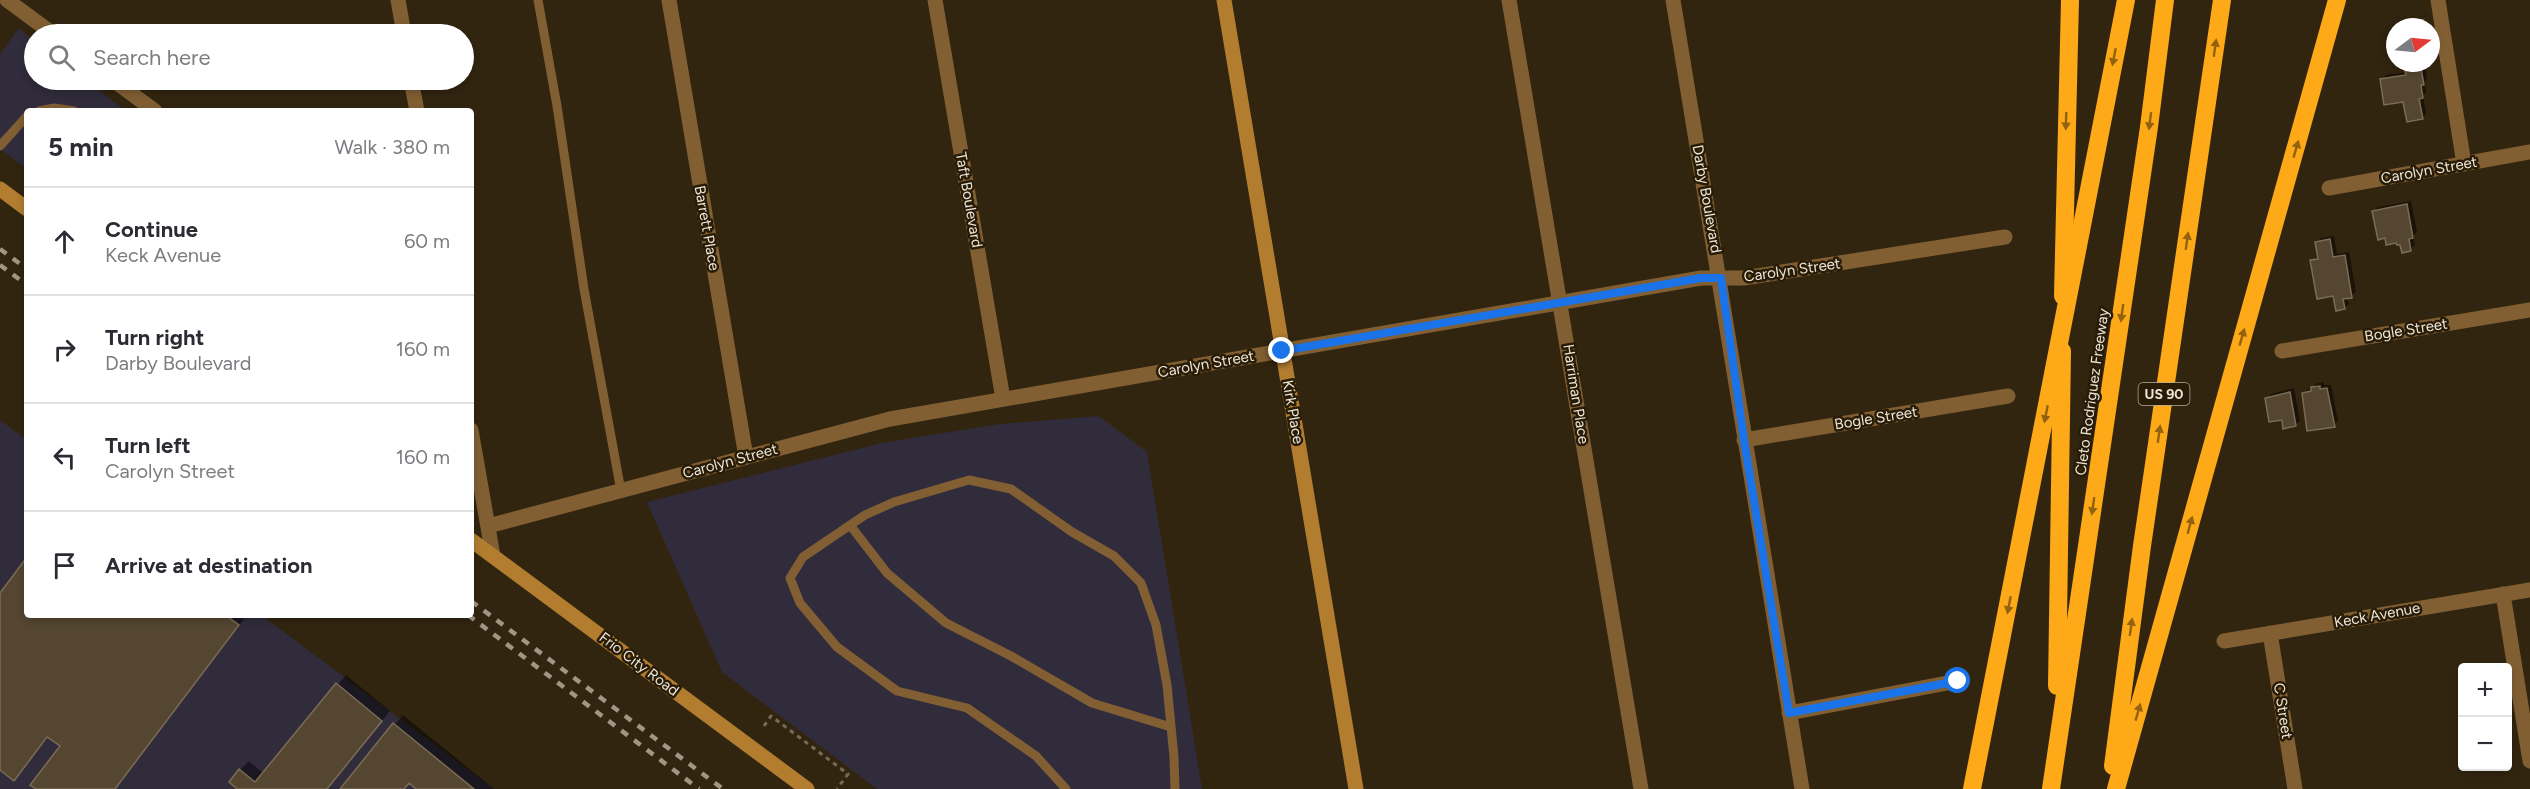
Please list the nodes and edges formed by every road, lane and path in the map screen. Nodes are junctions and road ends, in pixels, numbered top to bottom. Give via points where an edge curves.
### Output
1 (7, 0) edge
2 (398, 0) edge
3 (538, 0) edge
4 (669, 0) edge
5 (935, 0) edge
6 (1224, 0) edge
7 (1509, 0) edge
8 (1673, 0) edge
9 (2070, 0) edge
10 (2126, 0) edge
11 (2165, 0) edge
12 (2222, 0) edge
13 (2337, 0) edge
14 (2438, 0) edge
15 (39, 24) edge
16 (402, 24) edge
17 (125, 90) edge
18 (413, 90) edge
19 (148, 108) edge
20 (416, 108) edge
21 (24, 119) edge
22 (0, 146) edge
23 (2530, 152) edge
24 (2464, 164) junction
25 (2329, 188) dead end
26 (0, 189) edge
27 (24, 207) edge
28 (2005, 237) dead end
29 (1721, 278) junction
30 (1561, 303) junction
31 (2530, 310) edge
32 (1282, 351) junction
33 (2282, 351) dead end
34 (2008, 396) dead end
35 (1003, 399) junction
36 (1744, 440) junction
37 (474, 447) edge
38 (746, 457) junction
39 (621, 490) junction
40 (850, 525) junction
41 (488, 526) junction
42 (474, 542) edge
43 (493, 556) junction
44 (2530, 590) edge
45 (2504, 594) junction
46 (2271, 633) junction
47 (2224, 641) dead end
48 (1958, 681) dead end
49 (1789, 713) junction
50 (764, 726) dead end
51 (1171, 727) junction
52 (2056, 757) junction
53 (2530, 761) edge
54 (807, 789) edge
55 (837, 789) edge
56 (1066, 789) edge
57 (1174, 789) edge
58 (1356, 789) edge
59 (1641, 789) edge
60 (1802, 789) edge
61 (1972, 789) edge
62 (2051, 789) edge
63 (2110, 789) edge
64 (2116, 789) edge
65 (2295, 789) edge

1 - 15 street
2 - 16 street
3 - 39 lane via 584,290
4 - 38 street, Barrett Place
5 - 35 street, Taft Boulevard
6 - 32 street, Kirk Place
7 - 30 street, Harriman Place
8 - 29 street, Darby Boulevard
9 -> 52 highway
10 -> 61 highway, bridge
11 -> 52 highway, Cleto Rodriguez Freeway
63 -> 12 highway, US 90
64 -> 13 highway
14 - 24 street
17 - 19 street
18 - 20 street
21 - 22 lane
23 - 24 street, Carolyn Street
24 - 25 street, Carolyn Street
26 - 27 street
28 - 29 street, Carolyn Street via 1744,278
29 - 30 street, Carolyn Street via 1701,278
29 - 36 street, Darby Boulevard
30 - 32 street, Carolyn Street
30 - 59 street, Harriman Place
31 - 33 street, Bogle Street
32 - 35 street, Carolyn Street
32 - 58 street, Kirk Place
34 - 36 street, Bogle Street
35 - 38 street, Carolyn Street via 890,419
36 - 49 street, Darby Boulevard
37 - 41 street
38 - 39 street, Carolyn Street
39 - 41 street, Carolyn Street
40 - 51 lane via 887,573 946,623 1092,703
40 - 51 lane via 894,502 969,480 1011,489 1114,556 1141,583 1156,626
40 - 56 lane via 803,557 790,578 800,603 837,647 897,691 967,708 1036,756
41 - 43 street
42 - 43 street, Frio City Road
43 - 54 street, Frio City Road
44 - 45 street, Keck Avenue
45 - 46 street, Keck Avenue
45 - 53 street
46 - 47 street, Keck Avenue
46 - 65 street, C Street
48 - 49 street
49 - 60 street, Darby Boulevard
50 - 55 path via 771,716 848,774
51 - 57 lane
52 - 62 highway, Cleto Rodriguez Freeway

